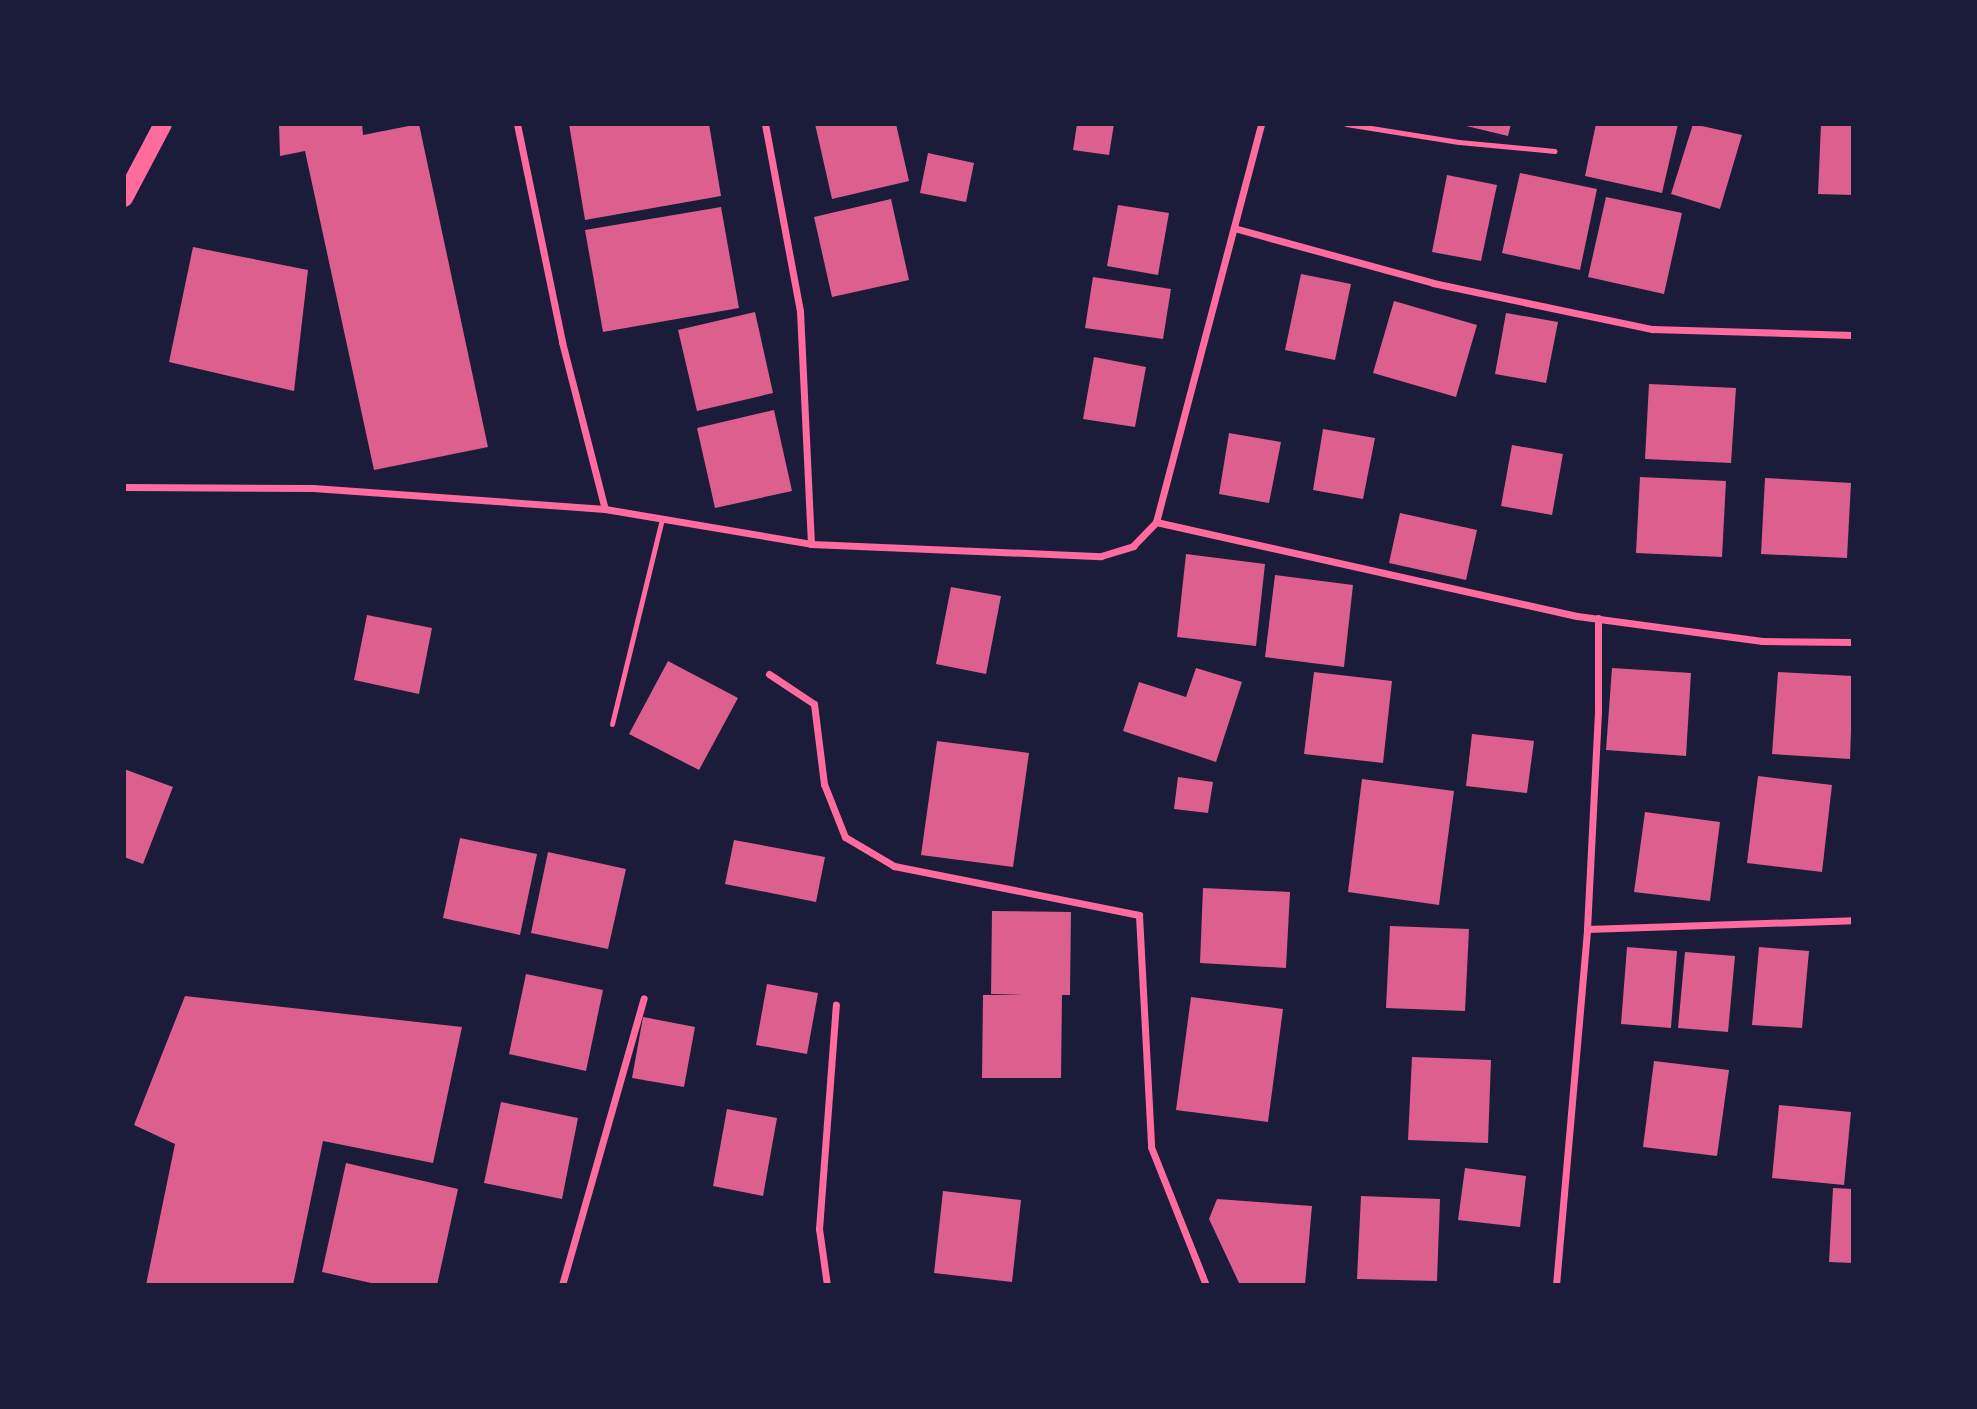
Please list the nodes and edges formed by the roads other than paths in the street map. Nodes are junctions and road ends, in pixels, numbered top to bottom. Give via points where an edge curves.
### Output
1 (163, 124) edge
2 (517, 124) edge
3 (765, 124) edge
4 (1261, 124) edge
5 (1346, 124) edge
6 (1555, 151) dead end
7 (126, 190) edge
8 (1234, 228) junction
9 (1853, 335) edge
10 (124, 487) edge
11 (606, 509) junction
12 (662, 519) junction
13 (1156, 522) junction
14 (811, 544) junction
15 (1598, 618) junction
16 (1853, 642) edge
17 (769, 674) dead end
18 (612, 724) dead end
19 (1853, 920) edge
20 (1587, 929) junction
21 (644, 998) dead end
22 (836, 1005) dead end
23 (562, 1285) edge
24 (827, 1285) edge
25 (1206, 1285) edge
26 (1556, 1285) edge

1 - 7 main road
2 - 11 street via 562,342
3 - 14 street via 800,311
4 - 8 street
5 - 6 lane
8 - 9 street via 1433,284 1652,329
8 - 13 street
10 - 11 street via 313,488
11 - 12 street
12 - 14 street
12 - 18 lane
13 - 14 street via 1133,546 1101,556
13 - 15 street
15 - 16 street via 1762,641
15 - 20 street
17 - 25 street via 814,704 824,784 845,837 894,866 1139,915 1151,1147
19 - 20 street
20 - 26 street
21 - 23 street
22 - 24 street via 819,1229

